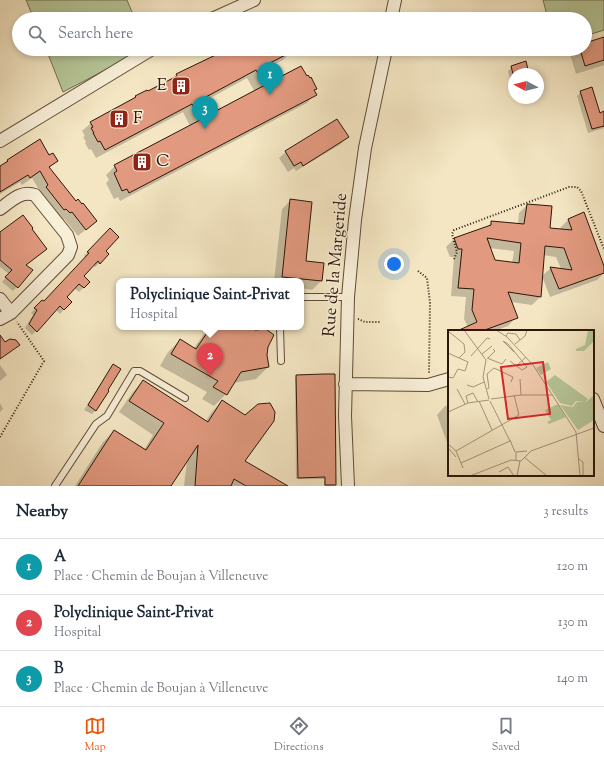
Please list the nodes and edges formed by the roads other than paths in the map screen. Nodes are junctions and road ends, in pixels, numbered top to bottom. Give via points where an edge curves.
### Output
1 (254, 0) edge
2 (394, 0) edge
3 (227, 12) edge
4 (392, 12) edge
5 (140, 56) edge
6 (385, 56) edge
7 (0, 141) edge
8 (0, 209) edge
9 (304, 297) edge
10 (348, 297) junction
11 (0, 299) edge
12 (5, 316) edge
13 (280, 330) edge
14 (280, 362) dead end
15 (448, 379) edge
16 (345, 384) junction
17 (185, 398) dead end
18 (594, 402) edge
19 (604, 426) edge
20 (55, 486) edge
21 (348, 486) edge

1 - 3 street
2 - 4 street
5 - 7 street
6 - 10 street, Rue de la Margeride via 365,148
8 - 12 street via 23,193 35,195 66,235 71,247 68,255
9 - 10 lane
10 - 16 street, Rue de la Margeride
11 - 12 street
13 - 14 lane
15 - 16 street via 421,386
16 - 21 street, Rue de la Margeride
17 - 20 lane via 140,371 134,371 106,416 96,424
18 - 19 street

